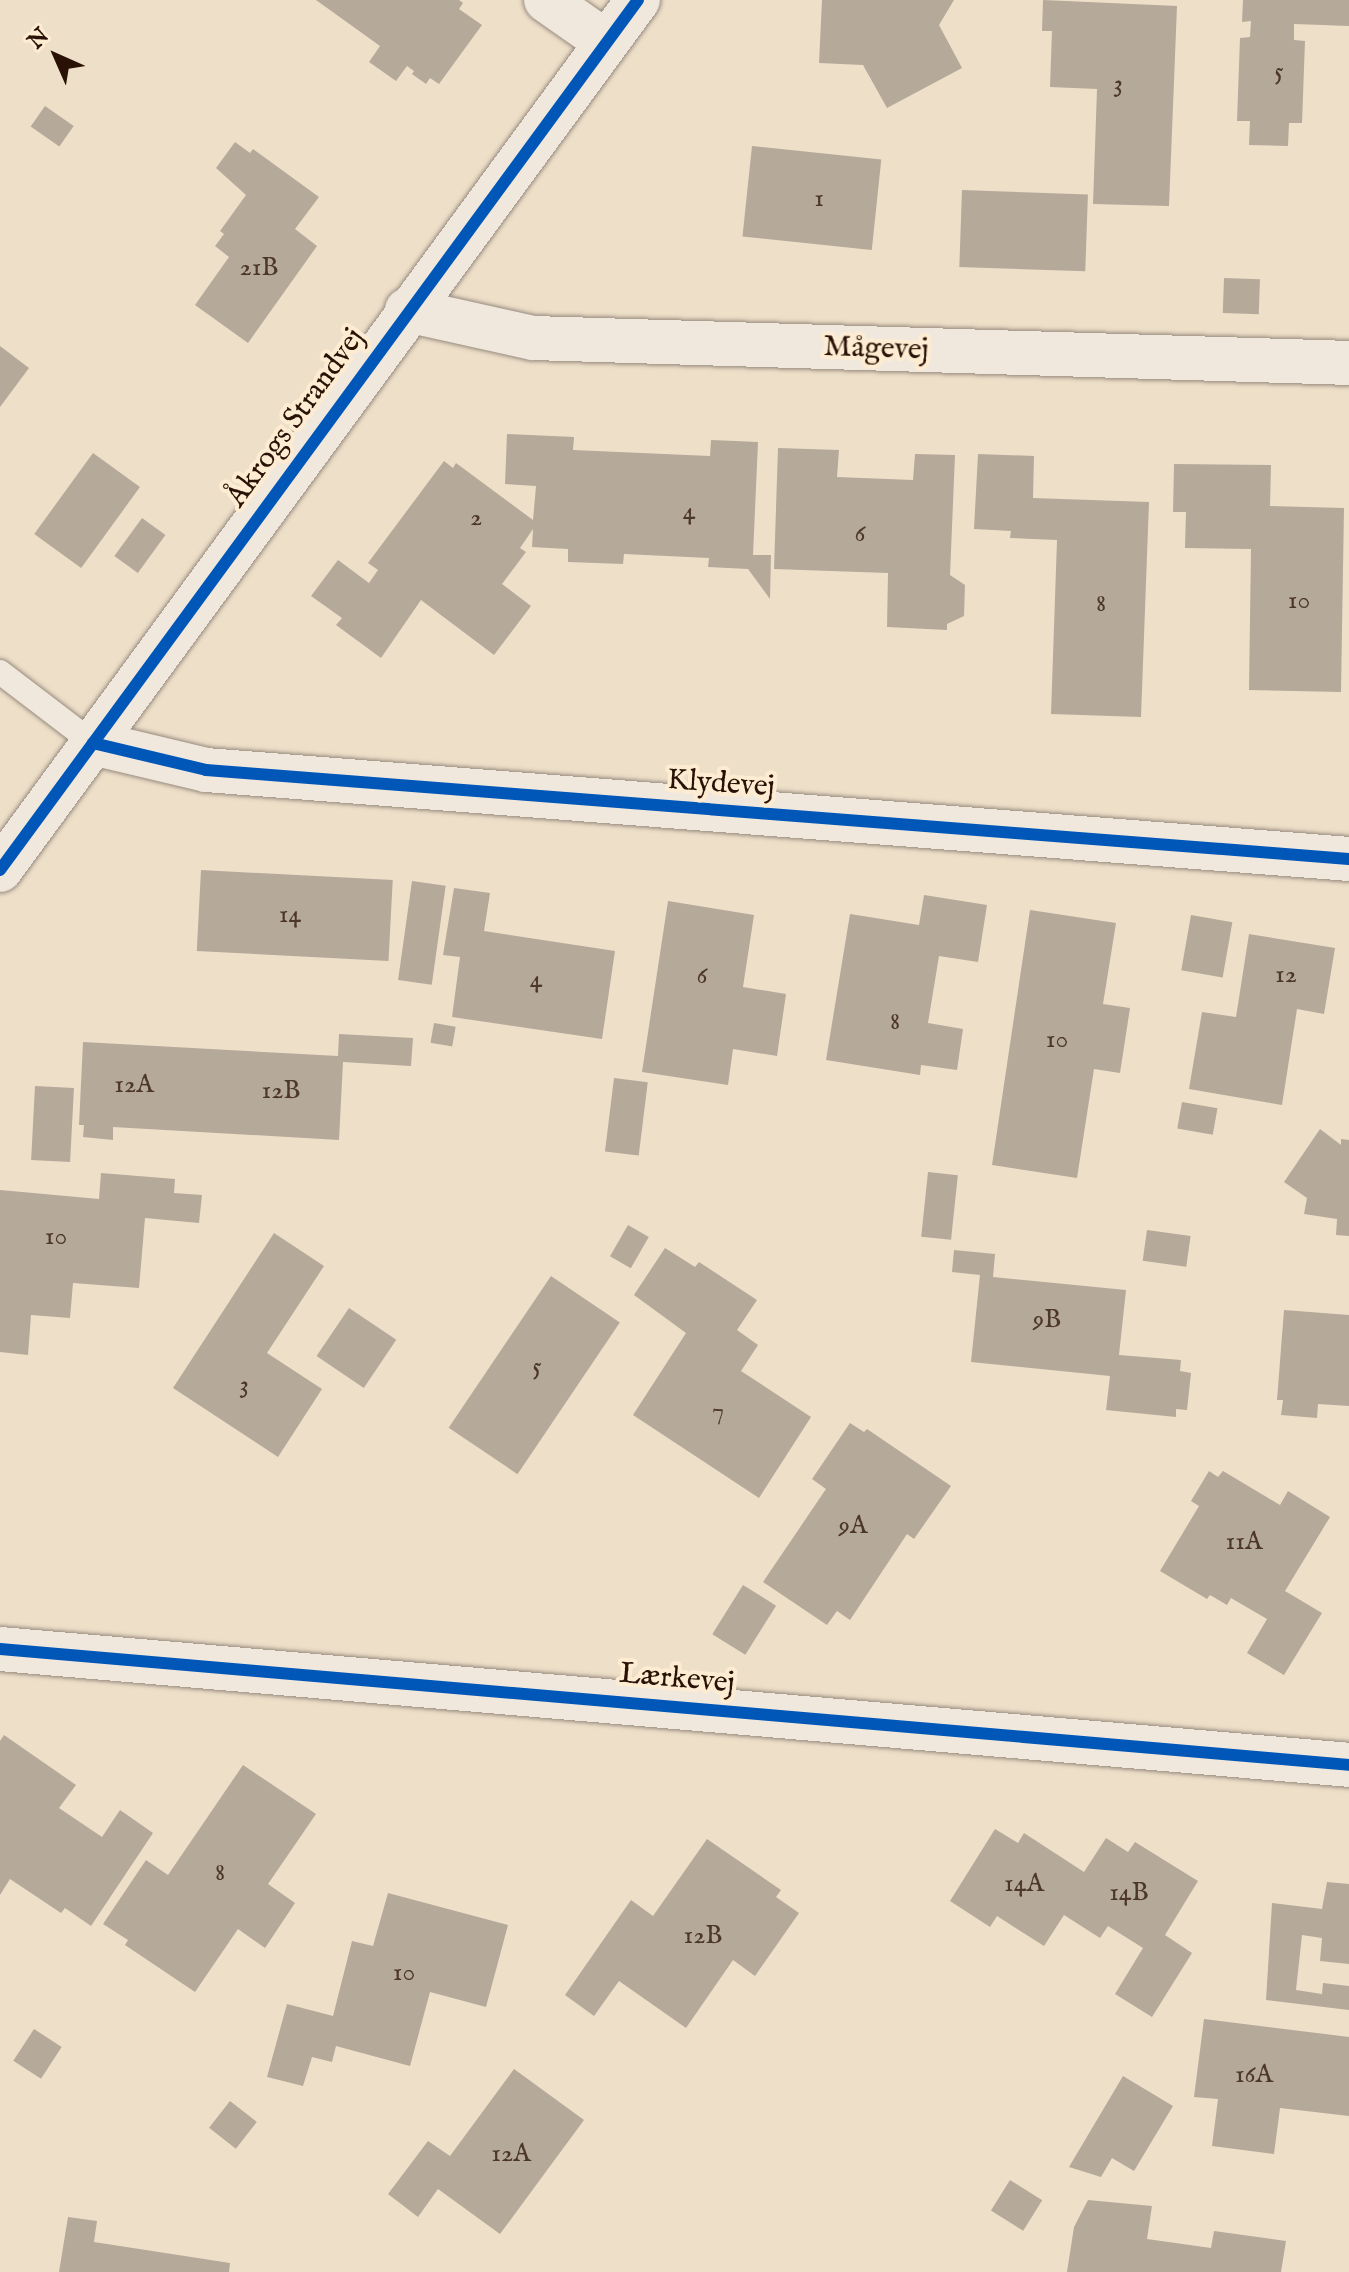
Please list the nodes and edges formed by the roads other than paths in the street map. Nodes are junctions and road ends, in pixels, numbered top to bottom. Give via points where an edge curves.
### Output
1 (546, 0) edge
2 (638, 0) edge
3 (606, 42) junction
4 (407, 310) junction
5 (1349, 363) edge
6 (0, 672) edge
7 (93, 743) junction
8 (1349, 859) edge
9 (0, 870) edge
10 (0, 1649) edge
11 (1349, 1765) edge

1 - 3 street
2 - 3 street, Åkrogs Strandvej
3 - 4 street, Åkrogs Strandvej
4 - 5 street, Mågevej via 533,338
4 - 7 street, Åkrogs Strandvej
6 - 7 lane
7 - 8 street, Klydevej via 206,770
7 - 9 street, Åkrogs Strandvej
10 - 11 street, Lærkevej

